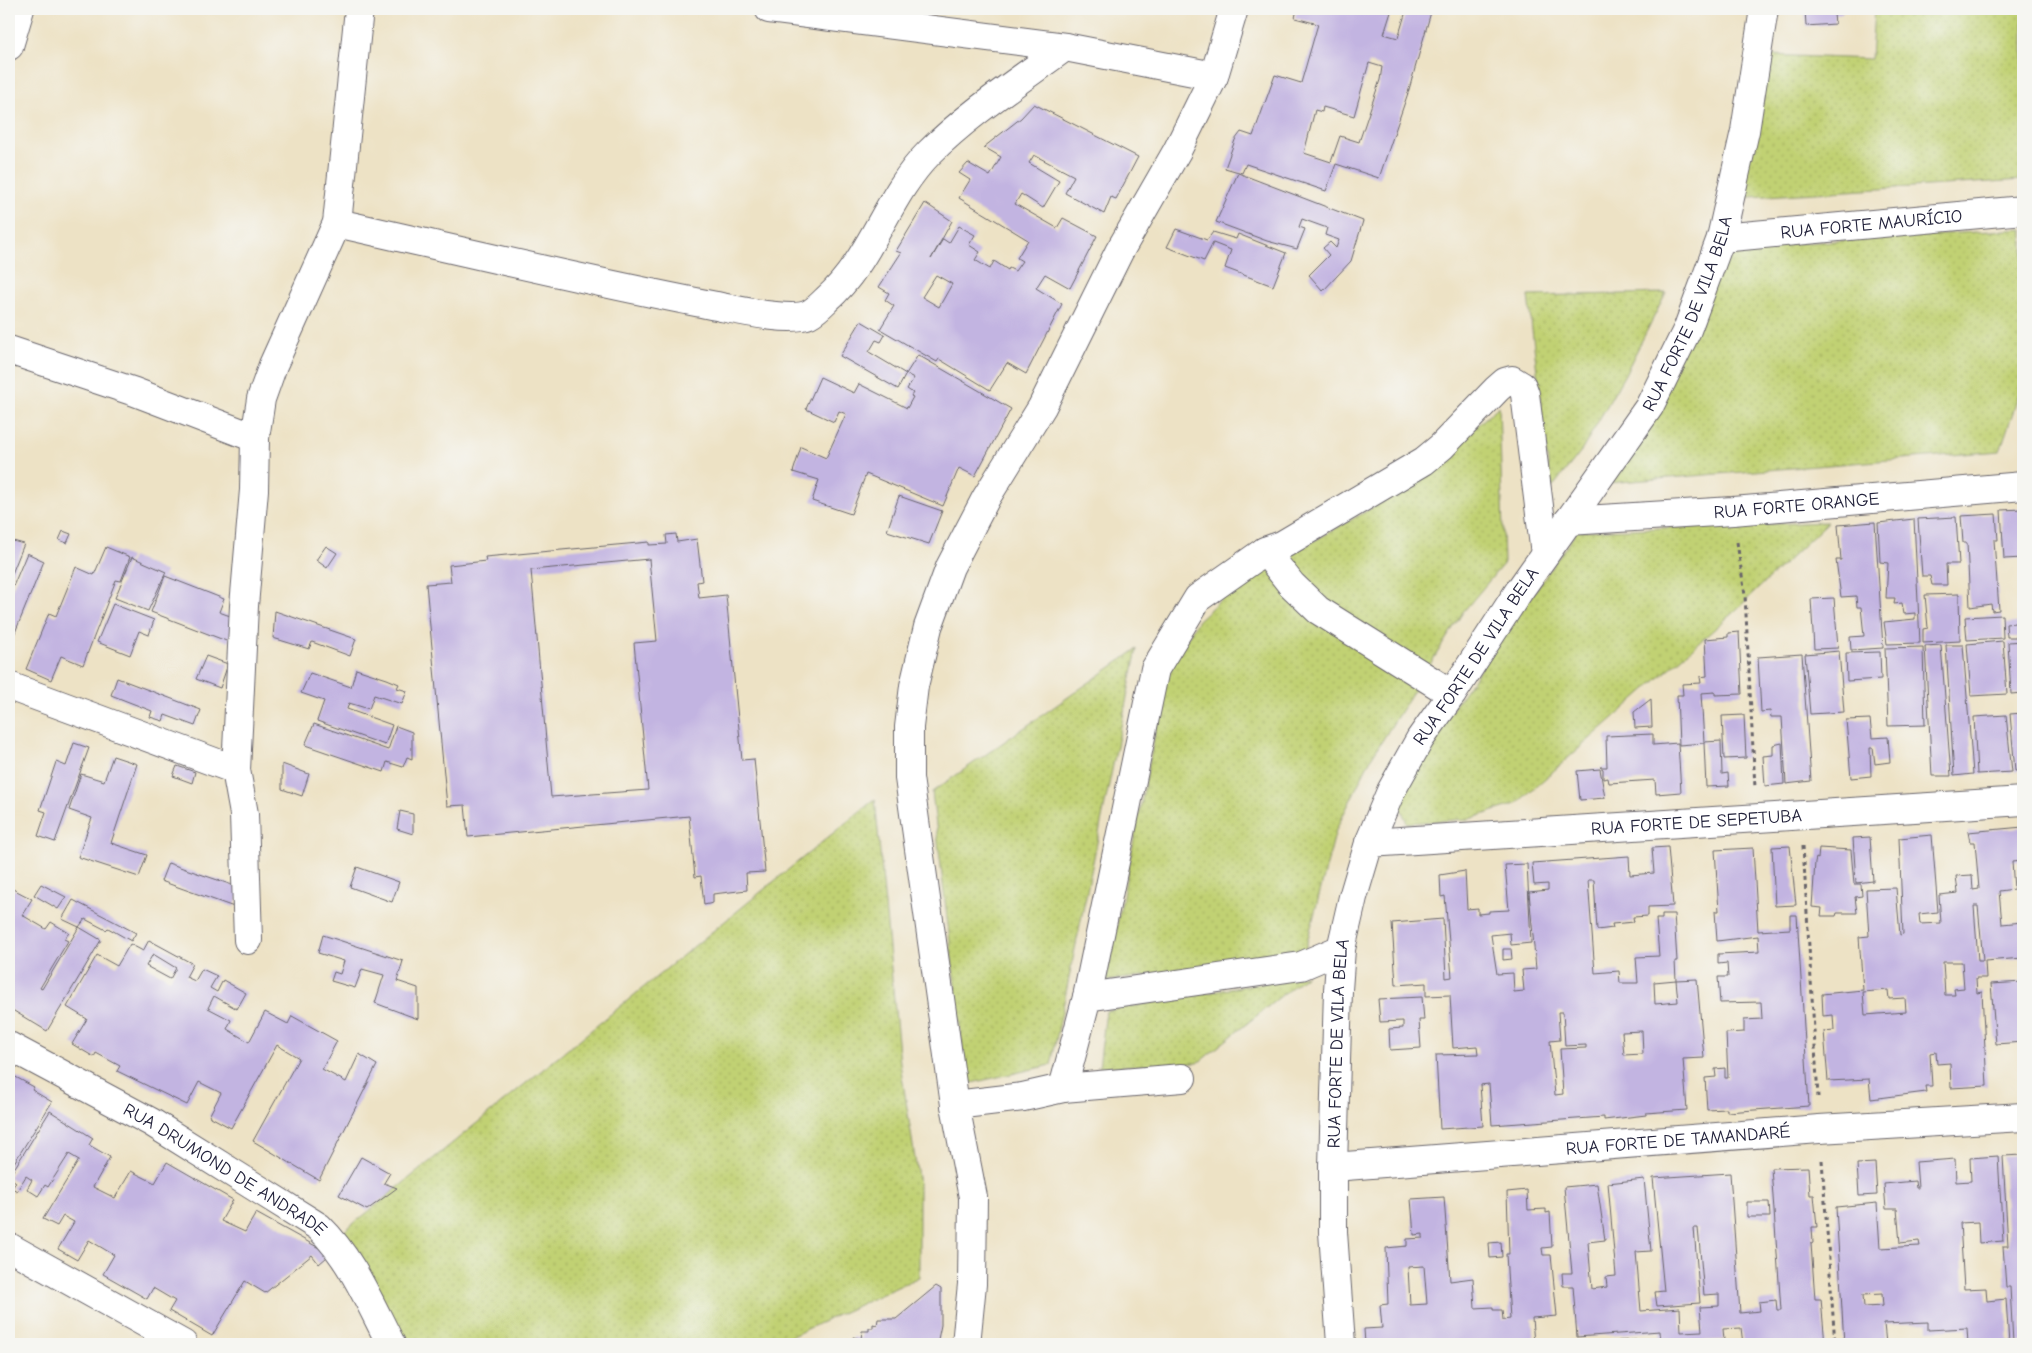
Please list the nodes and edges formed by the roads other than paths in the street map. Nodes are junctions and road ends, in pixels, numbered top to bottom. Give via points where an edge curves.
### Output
1 (20, 9) edge
2 (359, 9) edge
3 (768, 9) edge
4 (1234, 9) edge
5 (1764, 9) edge
6 (9, 46) edge
7 (1065, 47) junction
8 (1214, 76) junction
9 (2023, 210) edge
10 (337, 223) junction
11 (1721, 238) junction
12 (9, 350) edge
13 (255, 438) junction
14 (2023, 486) edge
15 (1568, 520) junction
16 (1265, 551) junction
17 (1545, 554) junction
18 (9, 686) edge
19 (1452, 694) junction
20 (236, 770) junction
21 (2023, 801) edge
22 (1369, 843) junction
23 (248, 940) dead end
24 (1341, 949) junction
25 (1087, 997) junction
26 (9, 1046) edge
27 (1182, 1078) dead end
28 (1063, 1088) junction
29 (955, 1105) junction
30 (2023, 1117) edge
31 (1333, 1167) junction
32 (9, 1247) edge
33 (184, 1344) edge
34 (391, 1344) edge
35 (966, 1344) edge
36 (1341, 1344) edge

1 - 6 street
2 - 10 street
3 - 7 street
4 - 8 street
5 - 11 street, RUA FORTE DE VILA BELA via 1745,131
7 - 8 street
7 - 10 street via 958,127 928,154 899,192 842,287 808,314 760,314 686,300
8 - 29 street via 1177,151 1119,252 1042,407 986,498 950,567 928,627 914,686 909,727 909,778
9 - 11 street, RUA FORTE MAURÍCIO
10 - 13 street via 273,365 262,399
11 - 15 street, RUA FORTE DE VILA BELA via 1687,330 1649,406
12 - 13 street via 154,399
13 - 20 street
14 - 15 street, RUA FORTE ORANGE via 1732,511
15 - 17 street, RUA FORTE DE VILA BELA
16 - 17 street via 1282,546 1424,461 1497,389 1512,380 1522,386 1525,394
16 - 19 street via 1291,584 1318,610
16 - 25 street via 1198,598 1155,669
17 - 19 street, RUA FORTE DE VILA BELA
18 - 20 street
19 - 22 street, RUA FORTE DE VILA BELA via 1391,790
20 - 23 street via 244,814
21 - 22 street, RUA FORTE DE SEPETUBA
22 - 24 street, RUA FORTE DE VILA BELA
24 - 25 street via 1301,966
24 - 31 street, RUA FORTE DE VILA BELA
25 - 28 street
26 - 34 street, RUA DRUMOND DE ANDRADE via 151,1122 319,1227 350,1265
27 - 28 street
28 - 29 street via 1023,1098
29 - 35 street via 973,1197 972,1284
30 - 31 street, RUA FORTE DE TAMANDARÉ via 1819,1129
31 - 36 street, RUA FORTE DE VILA BELA via 1333,1232
32 - 33 street

